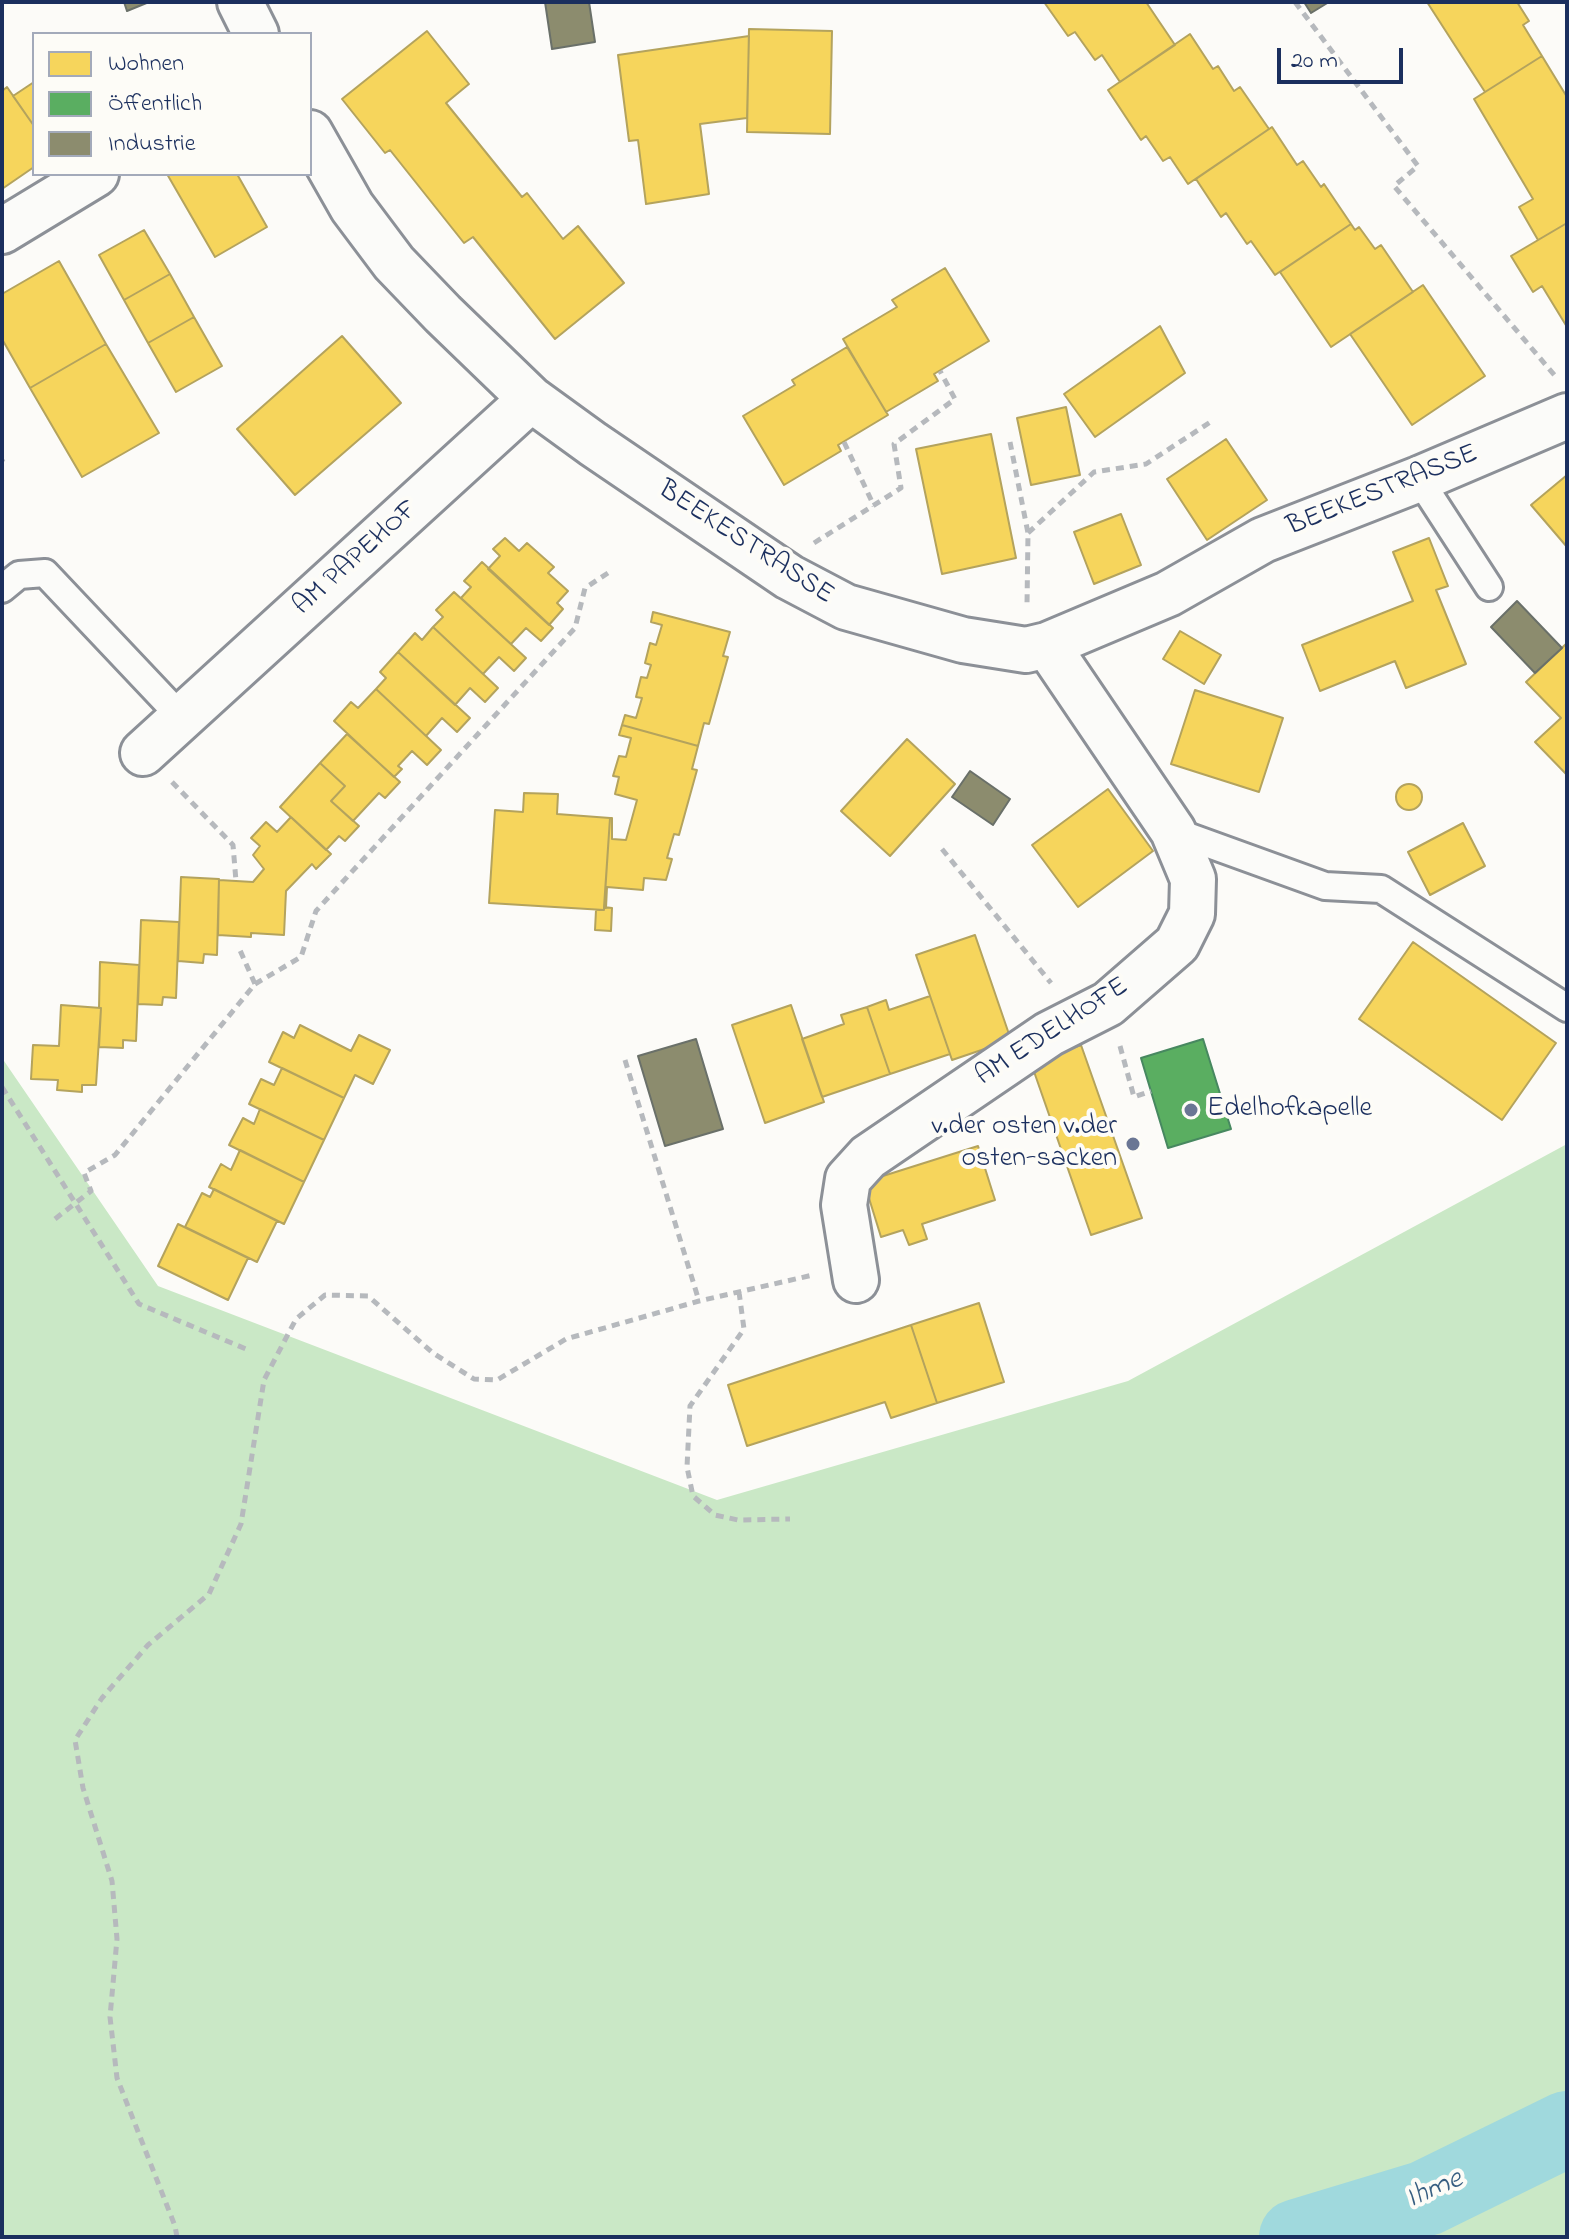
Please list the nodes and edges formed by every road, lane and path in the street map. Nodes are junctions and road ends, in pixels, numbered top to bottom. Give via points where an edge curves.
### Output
1 (240, 2) edge
2 (1295, 2) edge
3 (255, 32) edge
4 (312, 137) edge
5 (93, 176) edge
6 (2, 231) edge
7 (940, 371) dead end
8 (1562, 396) edge
9 (531, 399) junction
10 (1212, 421) dead end
11 (844, 442) dead end
12 (1010, 442) dead end
13 (1419, 479) junction
14 (874, 506) junction
15 (1028, 533) junction
16 (809, 546) dead end
17 (611, 571) dead end
18 (1489, 587) dead end
19 (2, 589) edge
20 (1036, 647) junction
21 (182, 718) junction
22 (143, 753) joint
23 (1173, 831) junction
24 (942, 849) dead end
25 (236, 881) dead end
26 (239, 948) dead end
27 (255, 984) junction
28 (1567, 1008) edge
29 (1094, 1011) junction
30 (625, 1060) dead end
31 (2, 1087) edge
32 (1151, 1091) dead end
33 (75, 1202) junction
34 (55, 1219) dead end
35 (854, 1273) joint
36 (739, 1292) junction
37 (699, 1301) junction
38 (246, 1349) dead end
39 (790, 1519) dead end
40 (177, 2237) edge

1 - 3 street
2 - 8 path via 1418,166 1394,186
4 - 9 street, BEEKESTRASSE via 352,207 394,263
5 - 6 street
7 - 14 path via 955,399 894,444 901,488
8 - 13 street, BEEKESTRASSE
9 - 20 street, BEEKESTRASSE via 789,577 846,607 963,640
9 - 21 street, AM PAPEHOF
10 - 15 path via 1146,464 1094,472
11 - 14 path
12 - 15 path
13 - 18 lane
13 - 20 street, BEEKESTRASSE via 1263,540 1168,594
14 - 16 path
15 - 20 path
17 - 27 path via 585,588 575,628 316,911 301,957
19 - 21 lane via 19,575 45,573
20 - 23 street, AM EDELHOFE
21 - 22 street, AM PAPEHOF
22 - 25 path via 233,845
23 - 28 lane via 1325,886 1381,889
23 - 29 street, AM EDELHOFE via 1193,879 1192,914 1177,944
24 - 29 path
26 - 27 path
27 - 33 path via 115,1155 84,1173 91,1191
29 - 32 path via 1134,1097
29 - 35 street, AM EDELHOFE via 1049,1034 868,1157 848,1179 844,1205
30 - 37 path
31 - 33 path
33 - 34 path
33 - 38 path via 139,1304
35 - 36 path
36 - 37 path
36 - 39 path via 744,1329 690,1406 687,1467 693,1496 715,1515
37 - 40 path via 566,1339 497,1380 474,1379 433,1353 368,1296 325,1295 296,1319 264,1380 241,1524 209,1594 148,1645 102,1698 75,1740 83,1788 112,1881 117,1939 110,2017 117,2078

